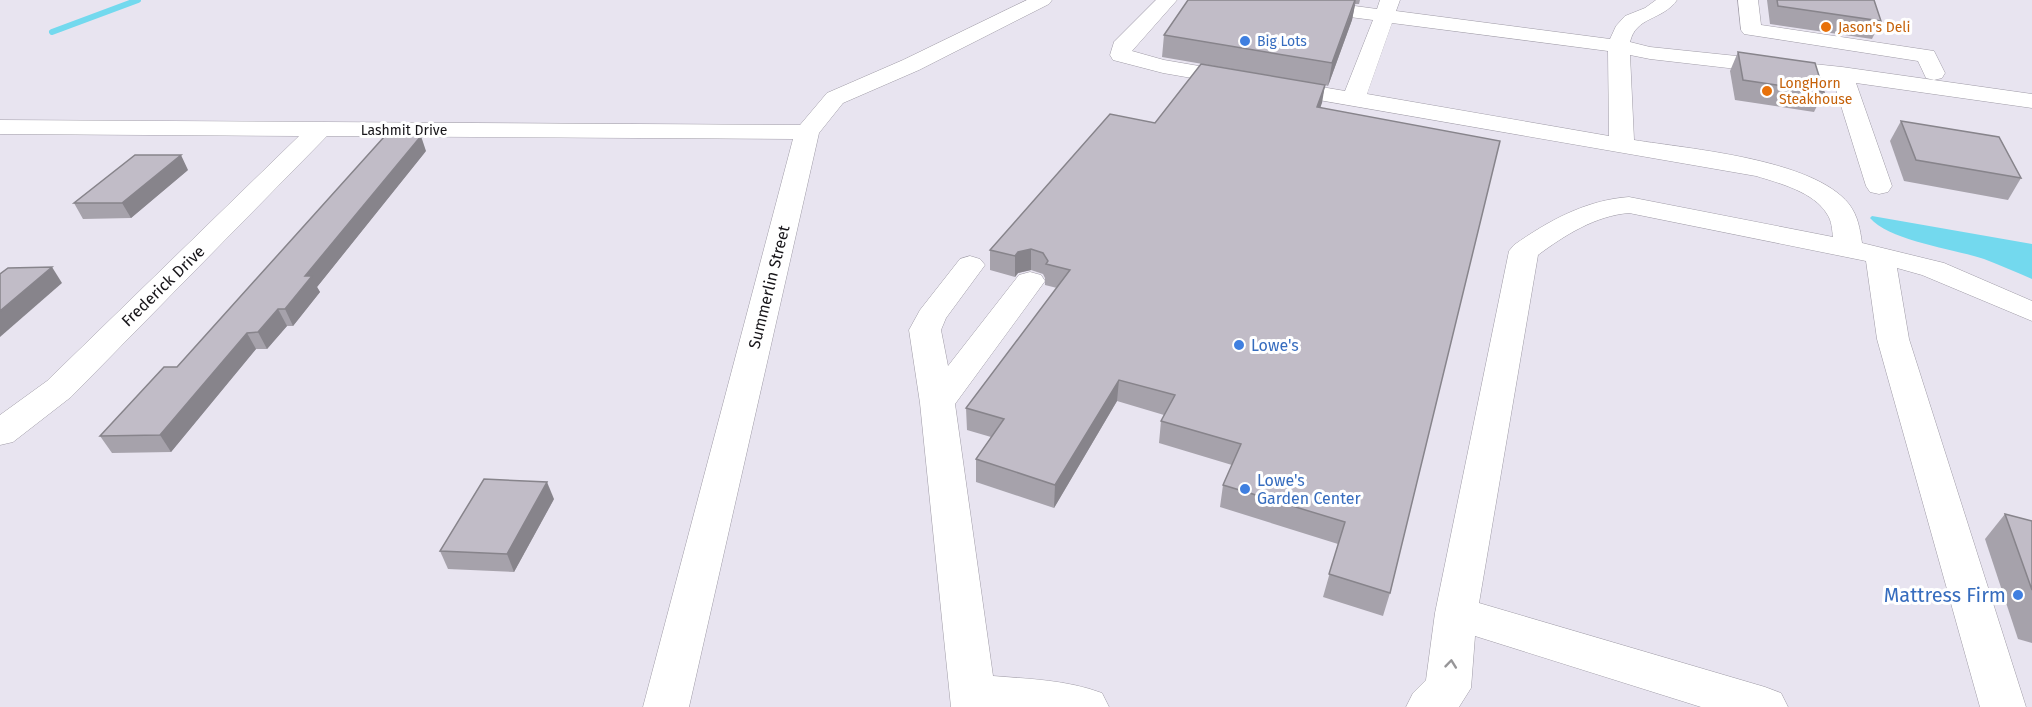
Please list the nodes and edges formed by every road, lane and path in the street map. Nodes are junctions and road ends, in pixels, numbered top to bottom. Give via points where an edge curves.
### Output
1 (1042, 0) edge
2 (1167, 0) edge
3 (1265, 0) edge
4 (1667, 0) edge
5 (1748, 0) edge
6 (1388, 7) edge
7 (1652, 27) junction
8 (1619, 46) junction
9 (1705, 48) junction
10 (1934, 73) junction
11 (1842, 74) junction
12 (2032, 88) edge
13 (1354, 98) junction
14 (2032, 101) edge
15 (0, 127) edge
16 (319, 130) junction
17 (807, 132) junction
18 (1622, 144) junction
19 (1879, 186) dead end
20 (1864, 251) junction
21 (970, 265) dead end
22 (1030, 281) dead end
23 (2032, 312) edge
24 (937, 403) junction
25 (0, 433) edge
26 (1456, 613) junction
27 (973, 701) edge
28 (666, 707) edge
29 (1086, 707) edge
30 (1429, 707) edge
31 (1765, 707) edge
32 (2003, 707) edge

1 - 17 street, Summerlin Street via 835,98
2 - 13 street via 1122,47 1120,55 1163,66
3 - 6 street
4 - 7 street
5 - 10 street via 1751,30 1926,56
6 - 8 street
6 - 13 street
7 - 8 street via 1627,23
7 - 9 street
8 - 9 street
8 - 11 street via 1650,53
8 - 18 street
9 - 10 street
10 - 12 street
11 - 14 street
11 - 19 street
13 - 18 street
15 - 16 street, Lashmit Drive
16 - 17 street, Lashmit Drive
16 - 25 street, Frederick Drive via 59,389
17 - 28 street, Summerlin Street
18 - 20 street via 1759,169 1804,184 1822,195 1843,217
20 - 23 street via 1934,269
20 - 26 street via 1614,204 1596,210 1524,251
20 - 32 street
21 - 24 street via 925,330
22 - 24 street
24 - 27 street
30 -> 26 street via 1448,688
26 - 31 street
27 - 29 street via 1069,703

